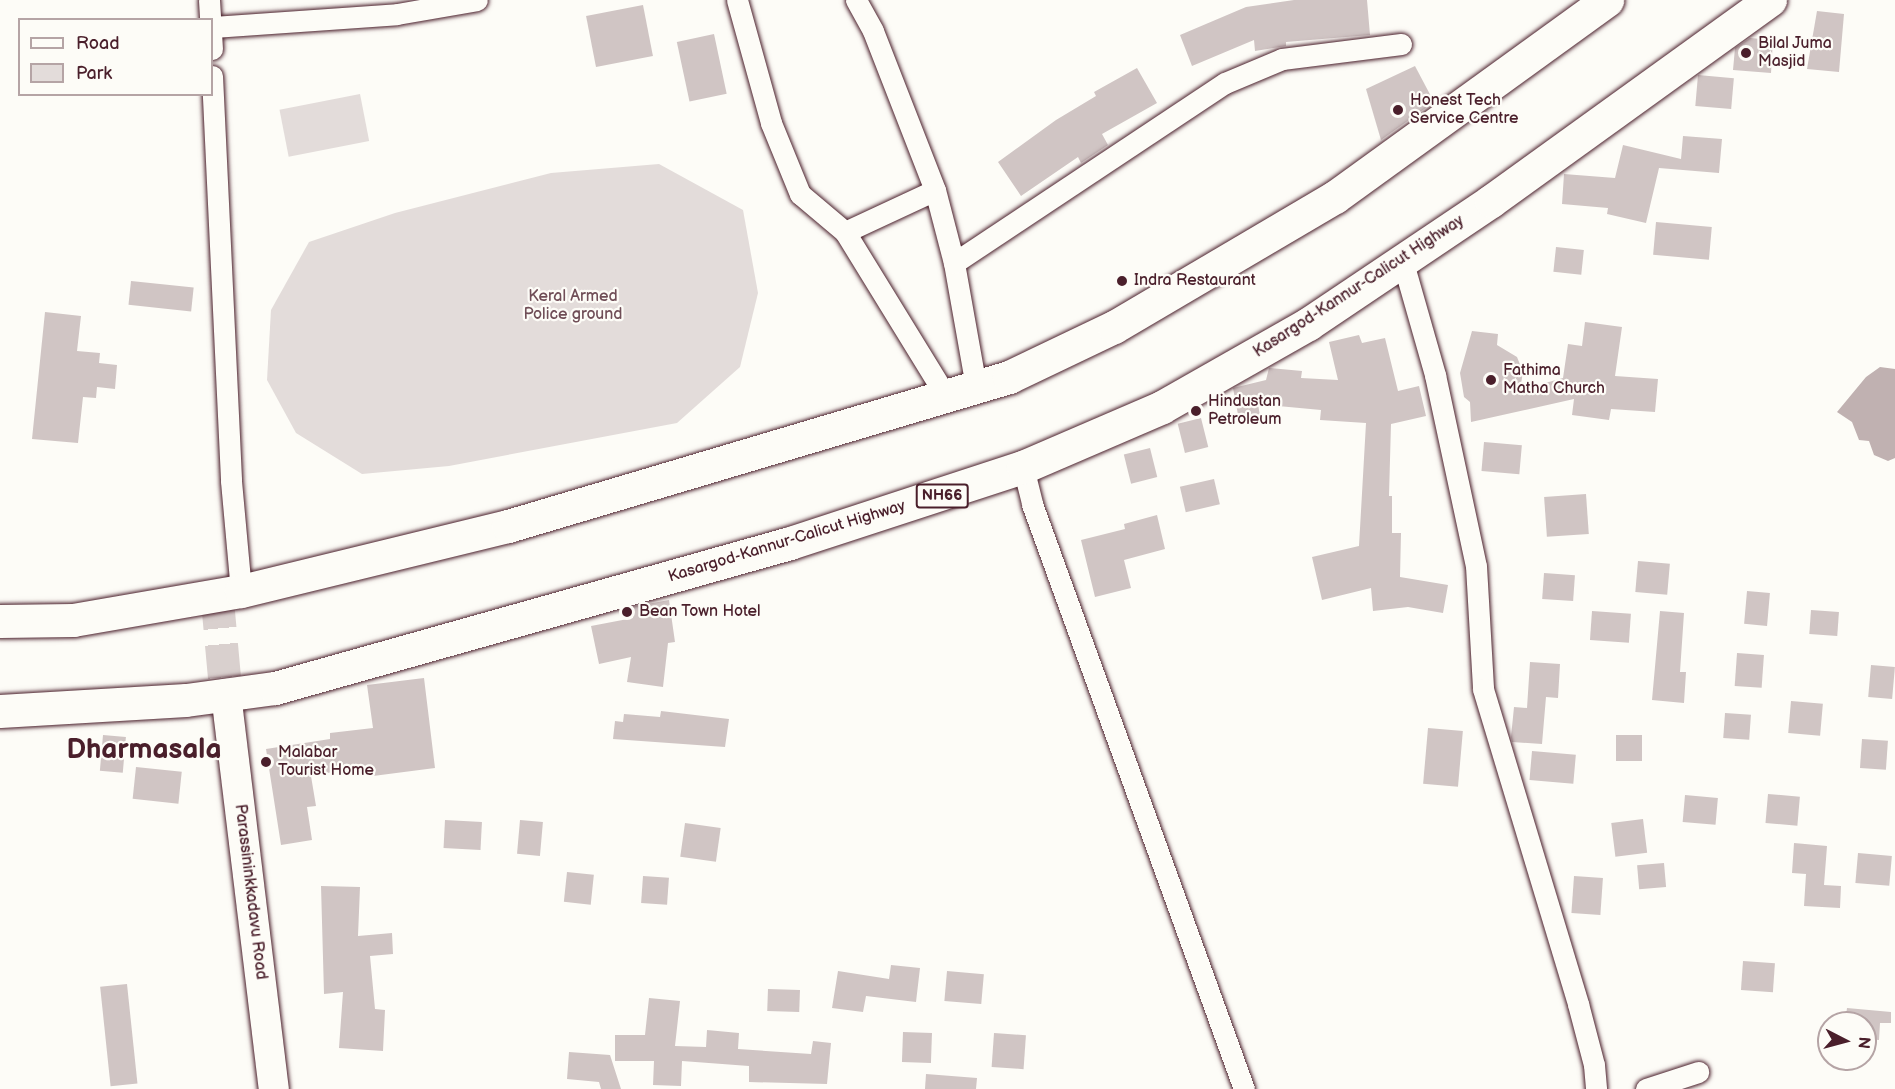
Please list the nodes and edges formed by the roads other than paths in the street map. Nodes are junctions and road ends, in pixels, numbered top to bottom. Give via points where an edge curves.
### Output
1 (209, 0) edge
2 (477, 0) edge
3 (738, 0) edge
4 (856, 0) edge
5 (1607, 0) edge
6 (1770, 0) edge
7 (212, 18) edge
8 (213, 27) edge
9 (1401, 44) dead end
10 (213, 96) edge
11 (935, 190) junction
12 (845, 232) junction
13 (1402, 259) junction
14 (954, 263) junction
15 (961, 392) junction
16 (1023, 467) junction
17 (241, 591) junction
18 (0, 621) edge
19 (226, 694) junction
20 (0, 711) edge
21 (1698, 1072) dead end
22 (274, 1089) edge
23 (1244, 1089) edge
24 (1596, 1089) edge
25 (1646, 1089) edge

1 - 7 street
2 - 8 street via 397,14
3 - 12 street via 771,123 800,195
4 - 11 street via 873,31
5 - 15 highway via 1335,197 1114,327 1009,377
6 - 13 highway, Kasargod-Kannur-Calicut Highway / NH66 via 1491,201
9 - 14 street via 1282,59 1225,83
10 - 17 street via 231,481
11 - 12 street
11 - 14 street
12 - 15 street
13 - 16 highway, Kasargod-Kannur-Calicut Highway / NH66 via 1308,324 1233,369 1162,407
13 - 24 street via 1435,375 1476,566 1484,689 1578,1004 1594,1065
14 - 15 street
15 - 17 highway via 508,526
16 - 19 highway, Kasargod-Kannur-Calicut Highway / NH66 via 790,543 423,649 275,688
16 - 23 street via 1032,504
17 - 18 highway via 73,620
19 - 20 highway, Kasargod-Kannur-Calicut Highway / NH66
19 - 22 main road, Parassininkkadavu Road
21 - 25 street

